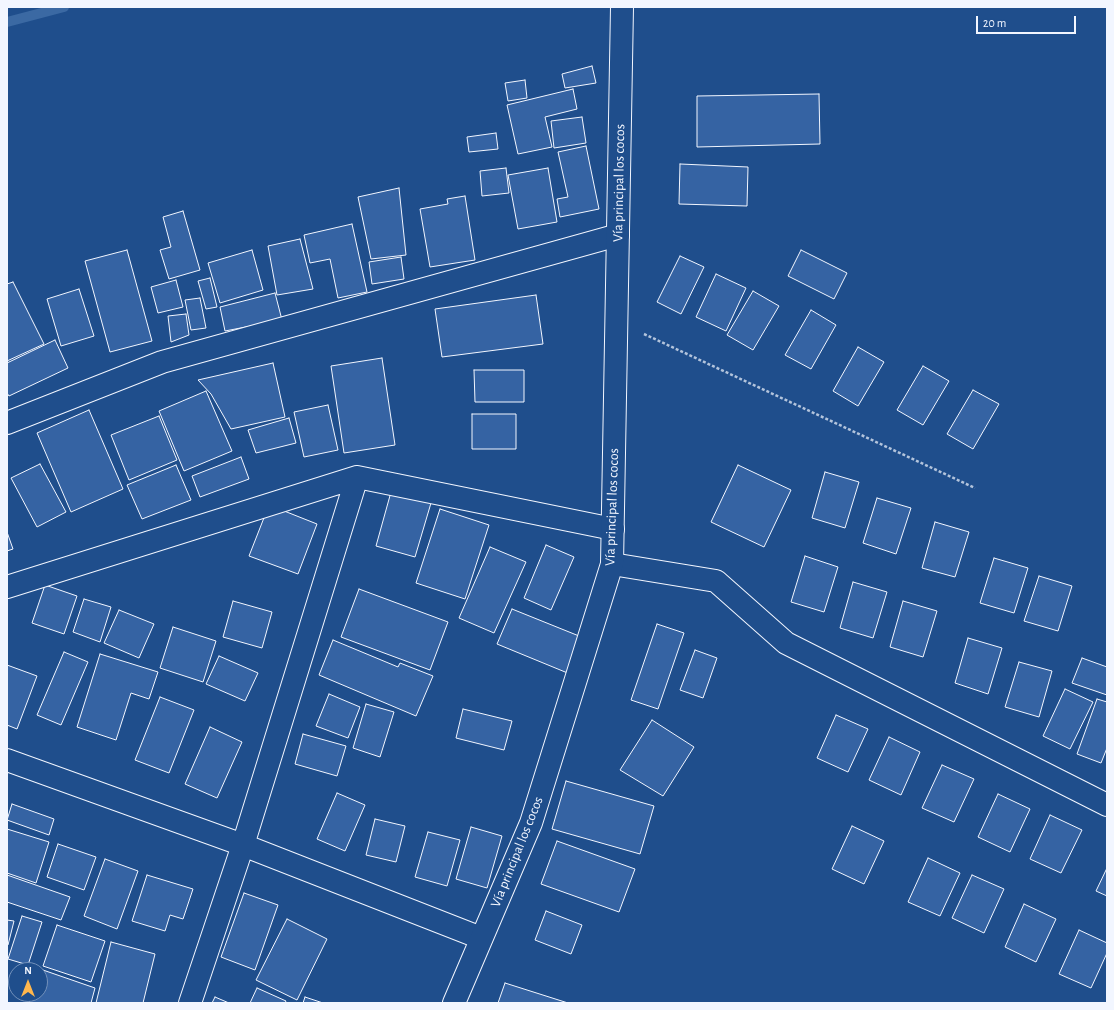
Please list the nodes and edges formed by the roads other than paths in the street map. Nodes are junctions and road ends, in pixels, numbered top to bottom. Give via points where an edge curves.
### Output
1 (622, 7) edge
2 (618, 235) junction
3 (7, 423) edge
4 (356, 477) junction
5 (613, 529) junction
6 (612, 564) junction
7 (7, 587) edge
8 (7, 760) edge
9 (1107, 805) edge
10 (243, 845) junction
11 (481, 938) junction
12 (190, 1003) edge
13 (454, 1003) edge

1 - 2 street, Vía principal los cocos
2 - 3 street via 162,362
2 - 5 street, Vía principal los cocos
4 - 5 street
4 - 7 street
4 - 10 street
5 - 6 street, Vía principal los cocos
6 - 9 street via 716,581 786,643
6 - 11 street, Vía principal los cocos via 531,823
8 - 10 street
10 - 11 street
10 - 12 street
11 - 13 street, Vía principal los cocos

